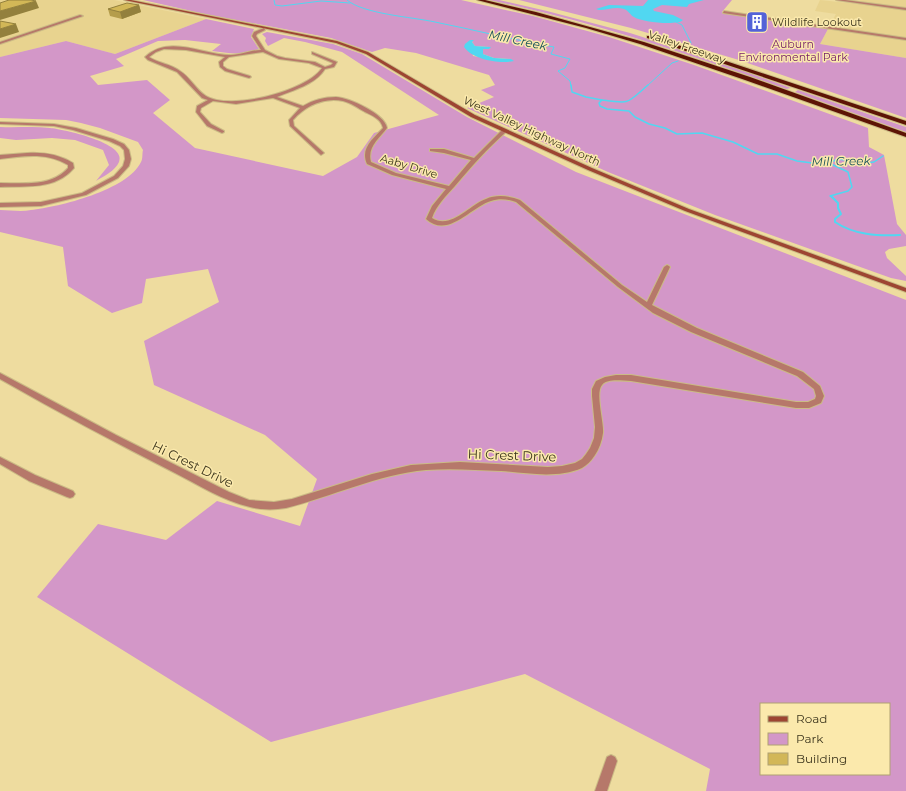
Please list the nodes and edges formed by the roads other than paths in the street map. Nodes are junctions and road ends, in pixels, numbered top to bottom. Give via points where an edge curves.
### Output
1 (126, 0) edge
2 (479, 0) edge
3 (838, 0) edge
4 (531, 5) dead end
5 (537, 7) dead end
6 (906, 9) edge
7 (724, 12) dead end
8 (81, 16) dead end
9 (264, 29) junction
10 (644, 35) dead end
11 (906, 39) edge
12 (0, 43) edge
13 (264, 51) junction
14 (313, 53) dead end
15 (228, 56) junction
16 (323, 70) junction
17 (249, 77) dead end
18 (786, 93) junction
19 (273, 96) junction
20 (212, 100) junction
21 (304, 108) junction
22 (906, 122) edge
23 (0, 123) edge
24 (504, 131) junction
25 (222, 132) dead end
26 (906, 135) edge
27 (906, 139) edge
28 (432, 150) dead end
29 (321, 153) dead end
30 (0, 157) edge
31 (473, 159) junction
32 (0, 185) edge
33 (450, 188) junction
34 (0, 205) edge
35 (667, 267) dead end
36 (906, 290) edge
37 (648, 306) junction
38 (0, 376) edge
39 (0, 460) edge
40 (70, 494) dead end
41 (611, 761) dead end
42 (600, 791) edge

1 - 9 main road, West Valley Highway North
2 - 18 highway, Valley Freeway via 597,29
3 - 6 street
4 - 5 highway
7 - 11 street
8 - 12 street
9 - 13 street via 254,36
9 - 24 main road, West Valley Highway North via 337,42 359,49 448,102
10 - 22 highway, Valley Freeway
13 - 15 street
13 - 16 street via 280,58 321,65
14 - 16 street via 335,62 333,66
15 - 17 street via 221,62 221,66
15 - 20 street via 188,49 165,49 152,52 147,57 178,71 204,97
16 - 19 street via 301,85
18 - 26 highway, Valley Freeway
18 - 27 highway
19 - 20 street via 236,103
19 - 21 street
20 - 25 street via 199,107 198,112 209,125
21 - 29 street, Aaby Drive via 290,123
21 - 33 street, Aaby Drive via 322,100 337,99 377,116 383,120 385,128 369,146 370,163 394,174
23 - 34 street via 46,124 74,129 117,143 126,150 128,159 126,166 116,177 84,194 41,204
24 - 31 street
24 - 36 main road, West Valley Highway North via 687,210
28 - 31 street
30 - 32 street via 46,155 67,162 71,168 63,176 48,182
31 - 33 street
33 - 37 street, Hi Crest Drive via 430,215 429,219 432,221 450,222 487,200 501,197 518,201 620,286
35 - 37 street
37 - 38 street, Hi Crest Drive via 694,330 800,374 817,388 820,399 813,404 796,405 631,378 610,378 600,382 595,390 599,427 597,443 589,457 577,466 548,470 419,467 391,472 293,503 259,506 225,494 135,449
39 - 40 street via 32,478
41 - 42 street

